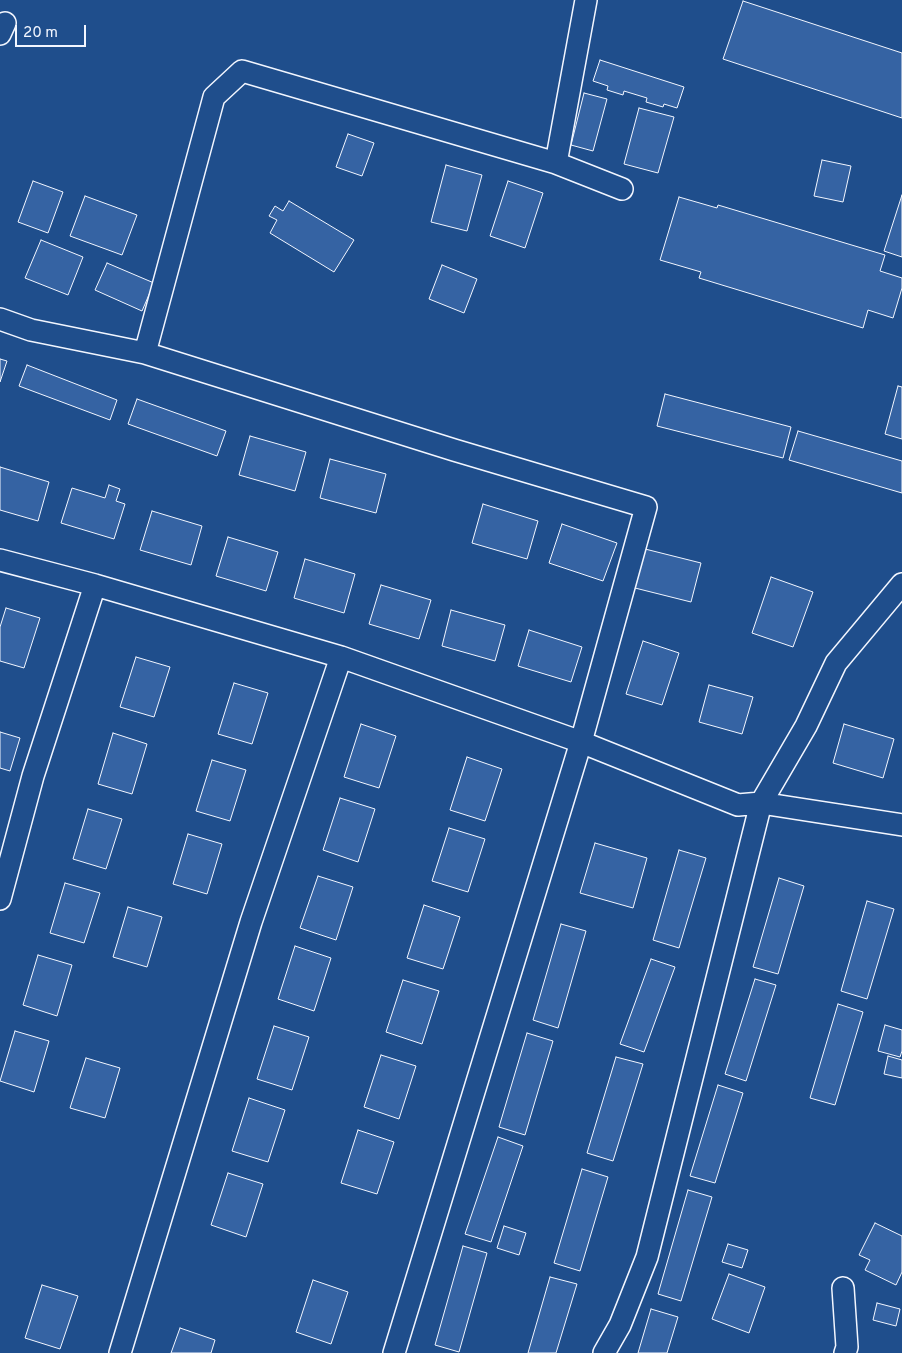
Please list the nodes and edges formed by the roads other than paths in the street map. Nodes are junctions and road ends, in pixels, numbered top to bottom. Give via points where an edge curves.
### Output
1 (586, 0) edge
2 (556, 163) junction
3 (622, 189) dead end
4 (0, 319) edge
5 (145, 353) junction
6 (0, 560) edge
7 (902, 584) edge
8 (95, 585) junction
9 (341, 657) junction
10 (581, 742) junction
11 (761, 803) junction
12 (902, 825) edge
13 (0, 899) edge
14 (843, 1288) dead end
15 (120, 1353) edge
16 (394, 1353) edge
17 (604, 1353) edge
18 (845, 1353) edge

1 - 2 street
2 - 3 street
2 - 5 street via 242,71 214,97
4 - 5 street via 31,330
5 - 10 street via 646,507
6 - 8 street
7 - 11 street via 836,664 806,726
8 - 9 street
8 - 13 street via 33,776
9 - 10 street
9 - 15 street via 251,922
10 - 11 street via 738,805
10 - 16 street
11 - 12 street
11 - 17 street via 647,1257 620,1325
14 - 18 street

